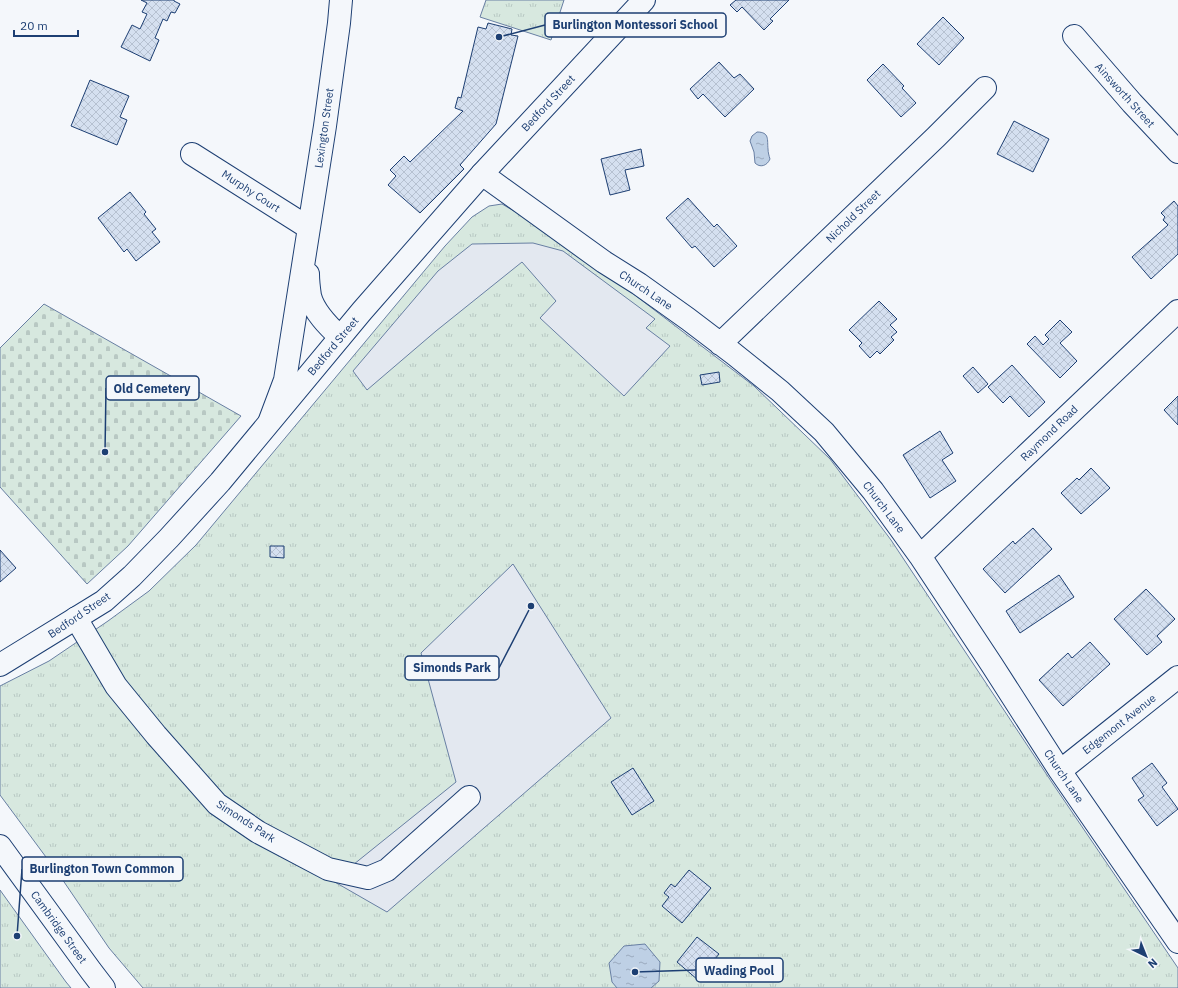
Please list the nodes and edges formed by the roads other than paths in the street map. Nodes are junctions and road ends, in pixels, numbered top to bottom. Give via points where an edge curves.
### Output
1 (341, 0) edge
2 (644, 0) edge
3 (1074, 36) dead end
4 (985, 88) dead end
5 (1178, 152) edge
6 (192, 154) dead end
7 (482, 174) junction
8 (309, 228) junction
9 (305, 255) junction
10 (1178, 310) edge
11 (340, 337) junction
12 (720, 344) junction
13 (269, 423) junction
14 (920, 556) junction
15 (76, 618) junction
16 (0, 665) edge
17 (1178, 677) edge
18 (1060, 771) junction
19 (469, 796) dead end
20 (0, 846) edge
21 (1178, 942) edge
22 (104, 988) edge

1 - 8 street, Lexington Street
2 - 7 street, Bedford Street
3 - 5 street, Ainsworth Street
4 - 12 street, Nichold Street
6 - 8 street, Murphy Court
7 - 11 street, Bedford Street
7 - 12 street, Church Lane via 604,262 664,301
8 - 9 street, Lexington Street
9 - 11 street, Lexington Street via 310,297 314,307
9 - 13 street, Lexington Street via 285,380
10 - 14 street, Raymond Road
11 - 13 street, Bedford Street
12 - 14 street, Church Lane via 780,391 824,432 873,491
13 - 15 street, Bedford Street via 220,482 132,576 104,601
14 - 18 street, Church Lane
15 - 16 street, Bedford Street
15 - 19 street, Simonds Park via 116,686 217,804 258,832 328,869 368,878 387,870
17 - 18 street, Edgemont Avenue
18 - 21 street, Church Lane
20 - 22 street, Cambridge Street

